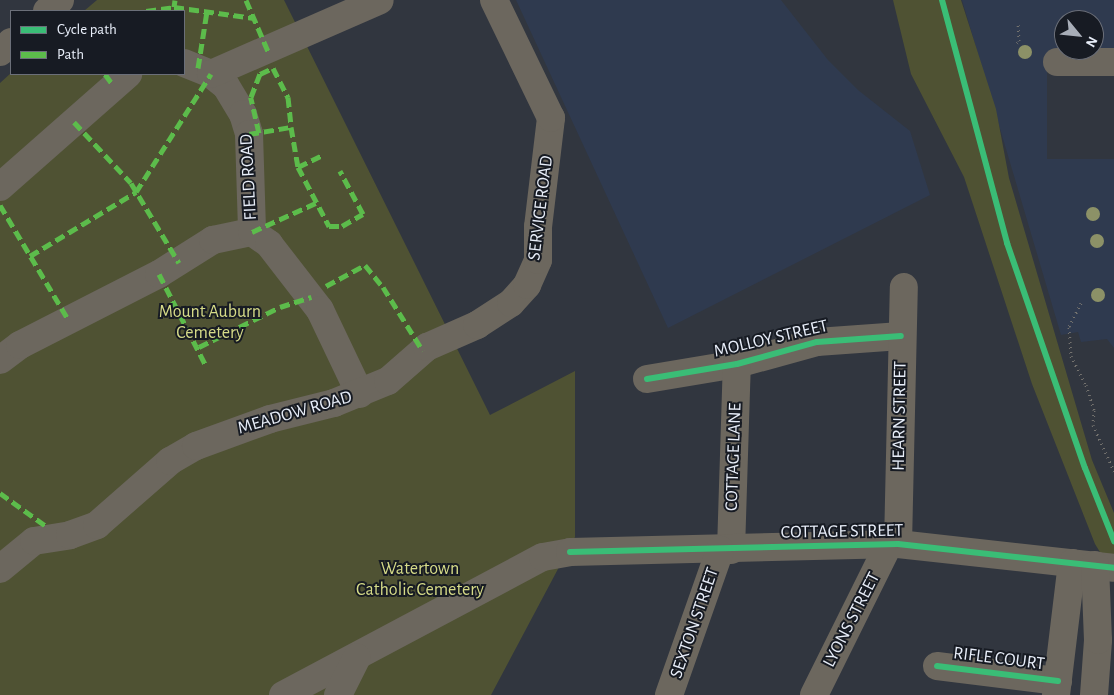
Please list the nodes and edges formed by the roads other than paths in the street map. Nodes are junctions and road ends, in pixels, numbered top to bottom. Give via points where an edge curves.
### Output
1 (60, 0) edge
2 (380, 0) edge
3 (494, 0) edge
4 (48, 10) edge
5 (10, 43) edge
6 (0, 52) edge
7 (1057, 62) dead end
8 (1114, 62) edge
9 (185, 63) edge
10 (211, 74) junction
11 (127, 75) edge
12 (0, 187) edge
13 (252, 232) junction
14 (904, 287) dead end
15 (901, 336) junction
16 (0, 360) edge
17 (737, 364) junction
18 (647, 379) dead end
19 (360, 394) junction
20 (894, 544) junction
21 (726, 550) junction
22 (1094, 565) edge
23 (0, 569) edge
24 (1106, 635) edge
25 (357, 657) junction
26 (937, 666) dead end
27 (1057, 688) edge
28 (282, 695) edge
29 (338, 695) edge
30 (669, 695) edge
31 (814, 695) edge
32 (1094, 695) edge

1 - 4 street
2 - 10 street
3 - 19 street, SERVICE ROAD via 551,118 538,227 538,260 527,285 511,303 477,325 426,347 388,382
5 - 6 street
7 - 8 street
9 - 10 street, FIELD ROAD
10 - 13 street, FIELD ROAD via 237,101 249,134
11 - 12 street
13 - 16 street via 214,240 159,274 20,345
13 - 19 street, MEADOW ROAD via 269,244 320,310
14 - 15 street, HEARN STREET
15 - 17 street, MOLLOY STREET via 817,342
15 - 20 street, HEARN STREET
17 - 18 street, MOLLOY STREET
17 - 21 street, COTTAGE LANE
19 - 23 street, MEADOW ROAD via 261,422 196,446 170,461 97,525 70,535 34,541
20 - 21 street, COTTAGE STREET
20 - 22 street, COTTAGE STREET
20 - 31 street, LYONS STREET
21 - 25 street, COTTAGE STREET via 570,552 543,557
21 - 30 street, SEXTON STREET
22 - 24 street
22 - 27 street
24 - 32 street
25 - 28 street, COTTAGE STREET
25 - 29 street
26 - 27 street, RIFLE COURT

